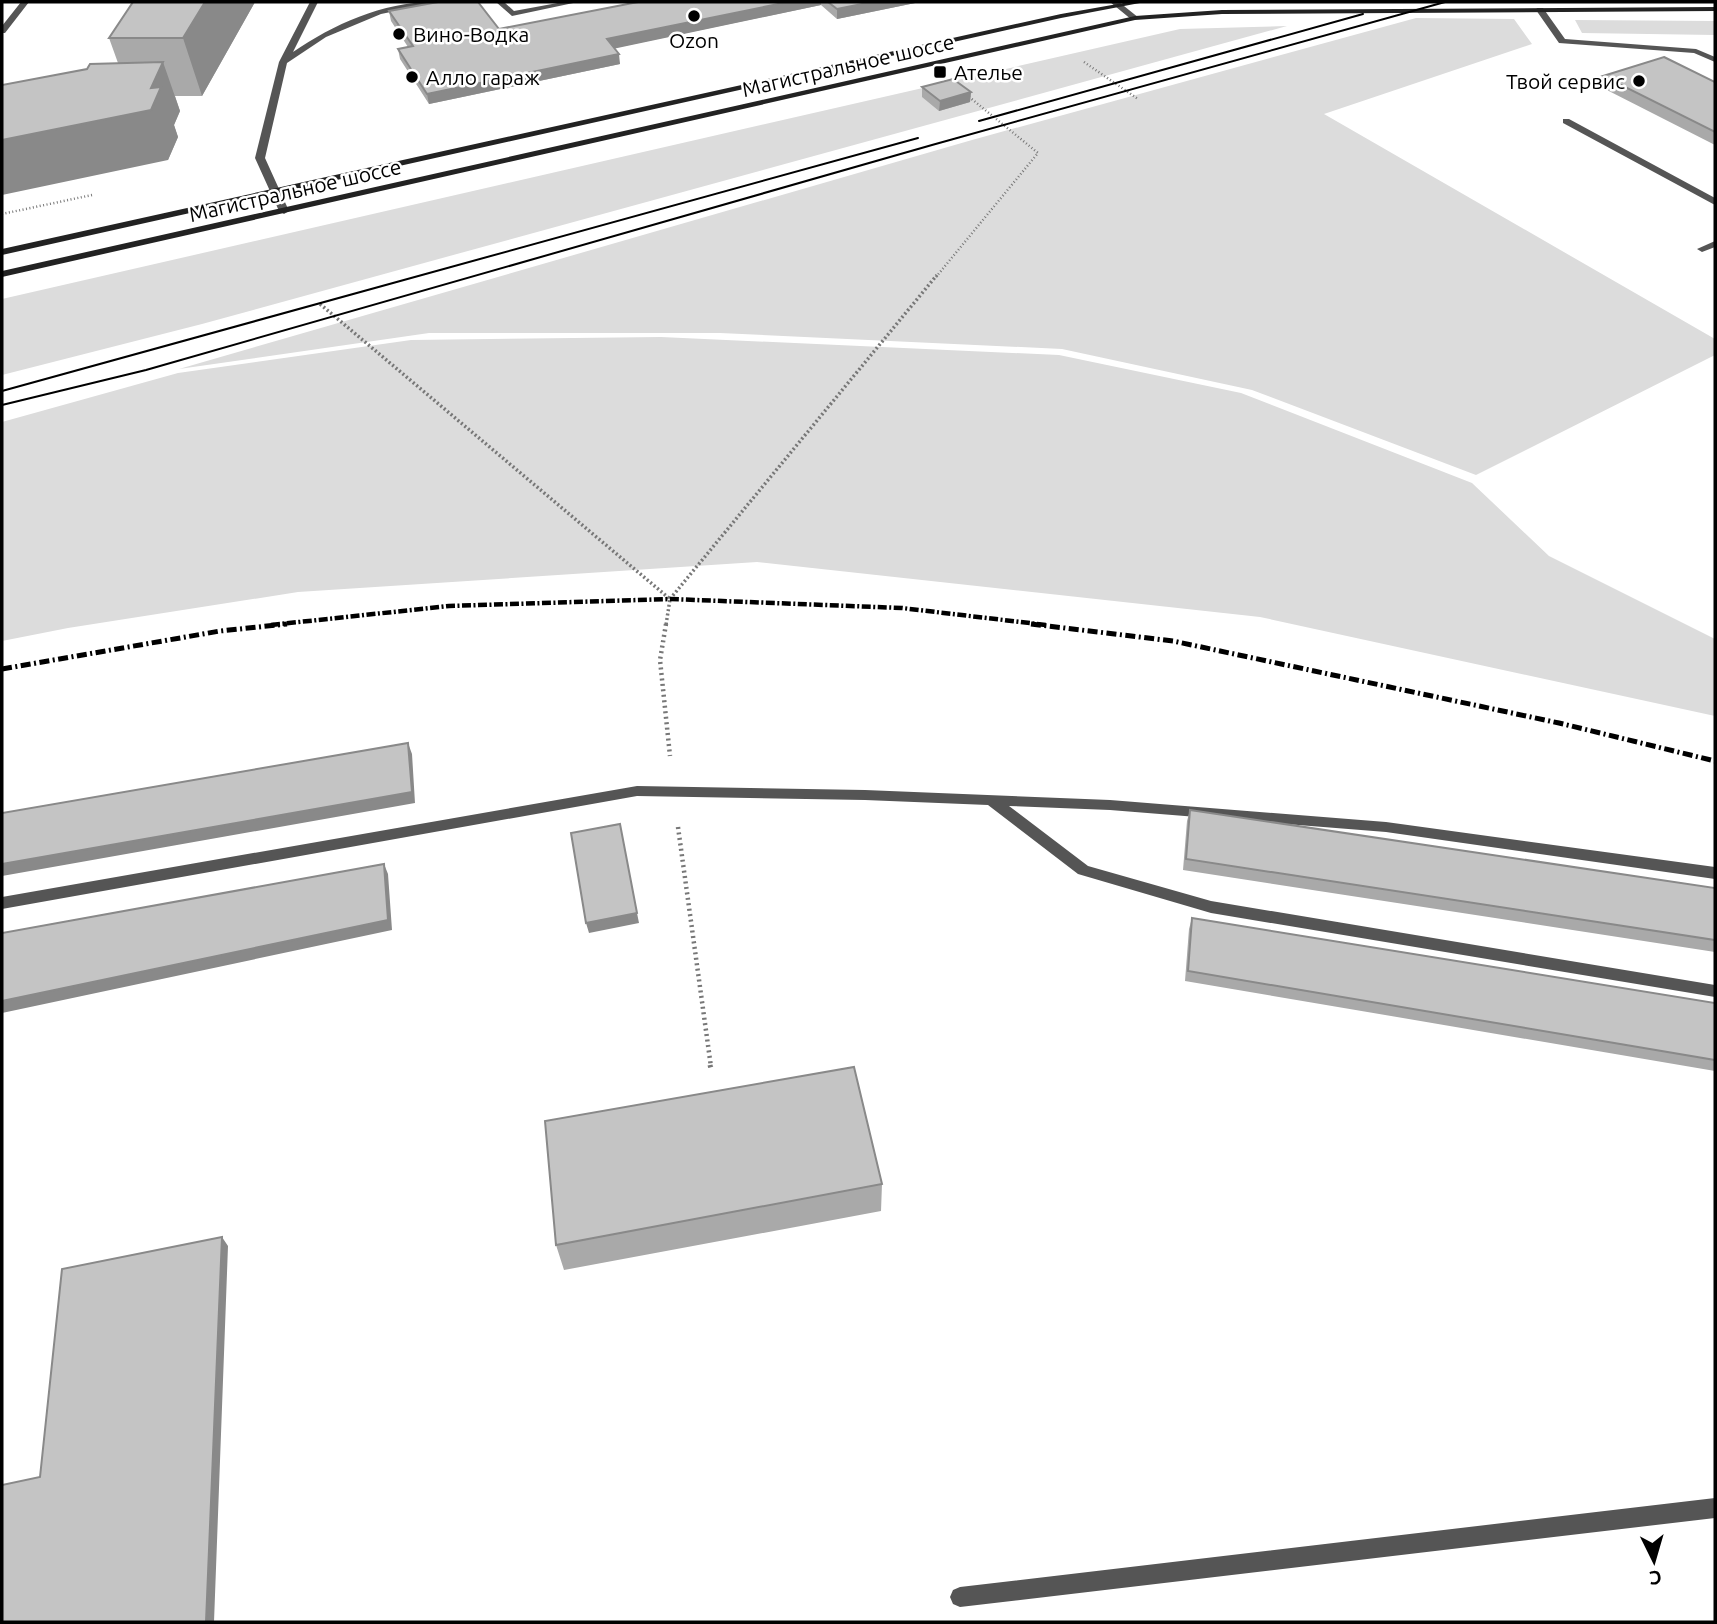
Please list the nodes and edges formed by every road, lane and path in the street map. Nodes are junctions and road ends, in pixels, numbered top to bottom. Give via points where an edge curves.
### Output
1 (25, 2) edge
2 (314, 2) edge
3 (435, 2) edge
4 (500, 2) edge
5 (574, 2) edge
6 (1140, 2) edge
7 (1357, 2) edge
8 (1116, 4) edge
9 (1715, 9) edge
10 (1380, 10) junction
11 (1540, 10) junction
12 (1135, 18) junction
13 (2, 32) edge
14 (1074, 56) dead end
15 (1715, 60) edge
16 (283, 62) junction
17 (963, 92) edge
18 (1138, 99) dead end
19 (1566, 121) dead end
20 (274, 191) junction
21 (1715, 202) edge
22 (284, 211) junction
23 (1715, 244) edge
24 (1702, 249) dead end
25 (2, 251) edge
26 (2, 275) edge
27 (320, 304) dead end
28 (670, 599) junction
29 (673, 792) junction
30 (991, 800) junction
31 (1715, 873) edge
32 (2, 903) edge
33 (1715, 991) edge
34 (711, 1069) dead end
35 (1715, 1508) edge
36 (960, 1597) dead end

1 - 13 lane
2 - 16 lane
3 - 16 lane via 379,12 323,34
4 - 5 lane via 512,14
6 - 8 main road, Магистральное шоссе
7 - 10 main road
8 - 12 lane
8 - 20 main road, Магистральное шоссе
9 - 11 main road, Магистральное шоссе
10 - 11 main road, Магистральное шоссе
10 - 12 main road, Магистральное шоссе
11 - 15 lane via 1562,41 1696,51
12 - 22 main road, Магистральное шоссе
14 - 18 path
16 - 20 lane via 260,158
17 - 28 path via 1038,153
19 - 21 lane
20 - 22 lane
20 - 25 main road, Магистральное шоссе
22 - 26 main road, Магистральное шоссе
23 - 24 lane
27 - 28 path
28 - 29 path via 660,660
29 - 30 lane
29 - 32 lane via 637,792
29 - 34 path
30 - 31 lane via 1386,827
30 - 33 lane via 1083,870 1211,907
35 - 36 lane

